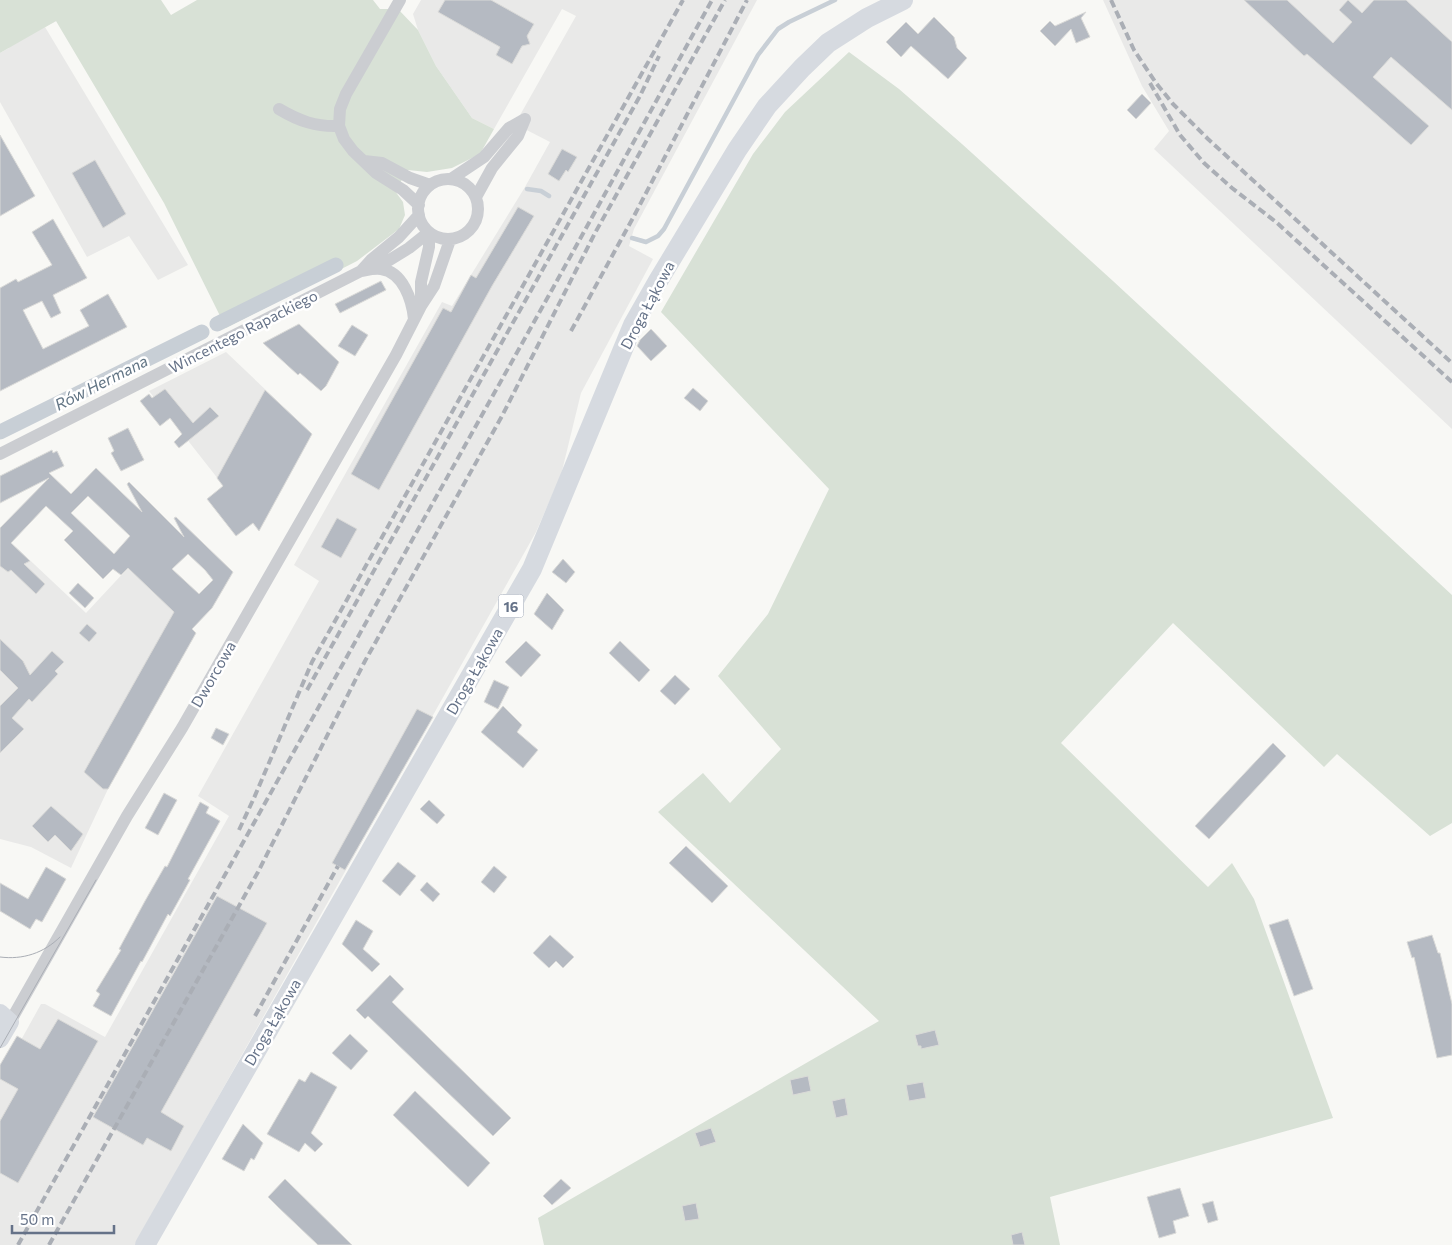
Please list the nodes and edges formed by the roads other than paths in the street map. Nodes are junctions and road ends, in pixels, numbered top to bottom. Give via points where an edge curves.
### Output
1 (400, 0) edge
2 (903, 0) edge
3 (279, 110) dead end
4 (339, 126) junction
5 (364, 160) junction
6 (451, 179) junction
7 (430, 185) junction
8 (476, 197) junction
9 (419, 210) junction
10 (429, 232) junction
11 (450, 240) junction
12 (375, 269) junction
13 (361, 272) junction
14 (421, 306) junction
15 (414, 321) junction
16 (0, 454) edge
17 (5, 1017) edge
18 (0, 1039) edge
19 (145, 1245) edge

1 - 4 street via 346,94 340,109
2 - 19 main road, Droga Łąkowa / 16 via 828,43 767,106 737,150 633,325 532,569
3 - 4 street via 310,124
4 - 5 street via 344,139
5 - 7 street via 382,163
5 - 9 street via 376,174 403,190
6 - 7 street
6 - 8 street via 466,185
6 - 8 street via 484,157 509,128 526,118 518,136 492,168
7 - 9 street via 424,192
8 - 11 street via 479,212 476,222 462,237
9 - 10 street
9 - 13 street, Wincentego Rapackiego via 399,237
10 - 11 street
10 - 12 street
10 - 14 street, Dworcowa
11 - 14 street, Dworcowa via 434,286
12 - 13 street
12 - 15 street via 390,273 401,282 413,306
13 - 16 street, Wincentego Rapackiego
14 - 15 street, Dworcowa
15 - 17 street, Dworcowa via 182,728
17 - 18 street, Dworcowa

